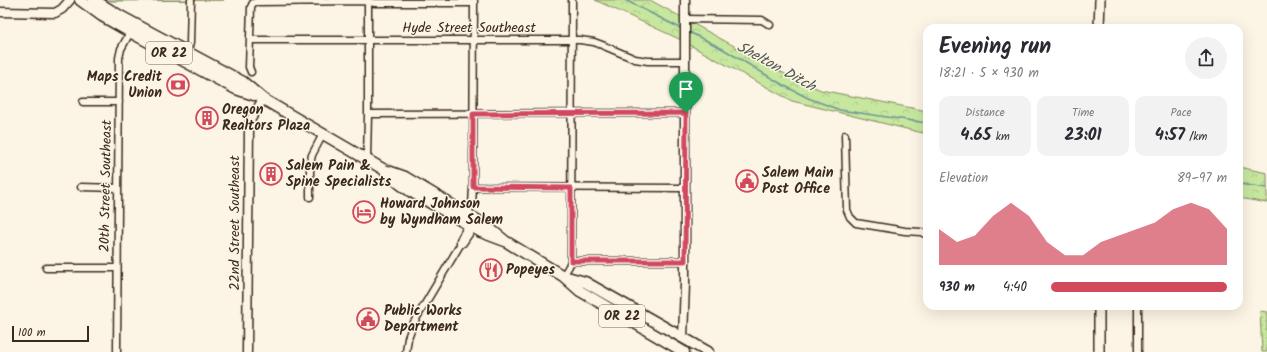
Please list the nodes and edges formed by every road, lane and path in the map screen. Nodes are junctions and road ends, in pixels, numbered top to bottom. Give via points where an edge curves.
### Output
1 (70, 0) edge
2 (80, 0) edge
3 (94, 0) edge
4 (191, 0) edge
5 (572, 0) edge
6 (685, 0) edge
7 (1100, 0) edge
8 (368, 1) edge
9 (474, 2) edge
10 (0, 12) edge
11 (685, 19) junction
12 (1099, 24) edge
13 (770, 25) dead end
14 (133, 28) junction
15 (250, 40) junction
16 (368, 40) junction
17 (474, 40) junction
18 (571, 40) junction
19 (185, 56) junction
20 (685, 61) junction
21 (251, 72) dead end
22 (263, 98) junction
23 (83, 102) dead end
24 (119, 102) junction
25 (686, 113) junction
26 (368, 114) junction
27 (473, 114) junction
28 (571, 114) junction
29 (324, 134) junction
30 (845, 135) dead end
31 (367, 159) junction
32 (383, 169) junction
33 (81, 187) dead end
34 (473, 187) junction
35 (118, 188) junction
36 (571, 188) junction
37 (685, 188) junction
38 (310, 197) dead end
39 (442, 209) junction
40 (467, 214) junction
41 (471, 226) junction
42 (923, 233) edge
43 (505, 241) junction
44 (571, 261) junction
45 (685, 261) junction
46 (46, 268) dead end
47 (117, 268) junction
48 (563, 276) junction
49 (1099, 310) edge
50 (1138, 310) edge
51 (683, 337) junction
52 (117, 352) edge
53 (247, 352) edge
54 (406, 352) edge
55 (684, 352) edge
56 (708, 352) edge
57 (1099, 352) edge
58 (1138, 352) edge

1 - 10 street via 55,13
2 - 14 highway, OR 22 via 102,16
3 - 14 highway, OR 22
4 - 19 street via 190,43
5 - 18 street
6 - 11 street
7 - 12 main road
8 - 9 street
8 - 15 street via 253,3
8 - 16 street
9 - 17 street
11 - 13 street via 762,20
11 - 20 street
14 - 19 highway, OR 22
14 - 24 street, 20th Street Southeast via 119,54
15 - 16 street, Hyde Street Southeast
15 - 21 street
16 - 17 street, Hyde Street Southeast
16 - 26 street
17 - 18 street, Hyde Street Southeast
17 - 27 street
18 - 20 street, Hyde Street Southeast via 594,42 635,59
18 - 28 street
19 - 22 highway, OR 22 via 243,82
20 - 25 street
22 - 29 highway, OR 22
22 - 53 street, 22nd Street Southeast via 249,127
23 - 24 street
24 - 35 street, 20th Street Southeast
25 - 28 street
25 - 37 street
26 - 27 street
26 - 31 street
27 - 28 street
27 - 34 street
28 - 36 street
29 - 31 highway, OR 22
29 - 38 street via 312,155
30 - 42 street via 850,217 856,223
31 - 32 highway, OR 22
32 - 39 highway, OR 22 via 400,184
32 - 40 highway, OR 22 via 404,177
33 - 35 street
34 - 36 street
34 - 40 street via 471,210
35 - 47 street, 20th Street Southeast
36 - 37 street
36 - 44 street
37 - 45 street
39 - 40 highway via 463,216
39 - 41 highway, OR 22
40 - 43 highway, OR 22
41 - 43 highway, OR 22
41 - 54 street via 460,240 460,245 413,324
43 - 48 highway, OR 22
44 - 45 street
44 - 48 street
45 - 51 street
46 - 47 street
47 - 52 street, 20th Street Southeast
48 - 51 highway, OR 22 via 585,282
48 - 55 highway, OR 22 via 580,290
49 - 57 main road
50 - 58 street
51 - 55 main road
51 - 56 highway, OR 22

